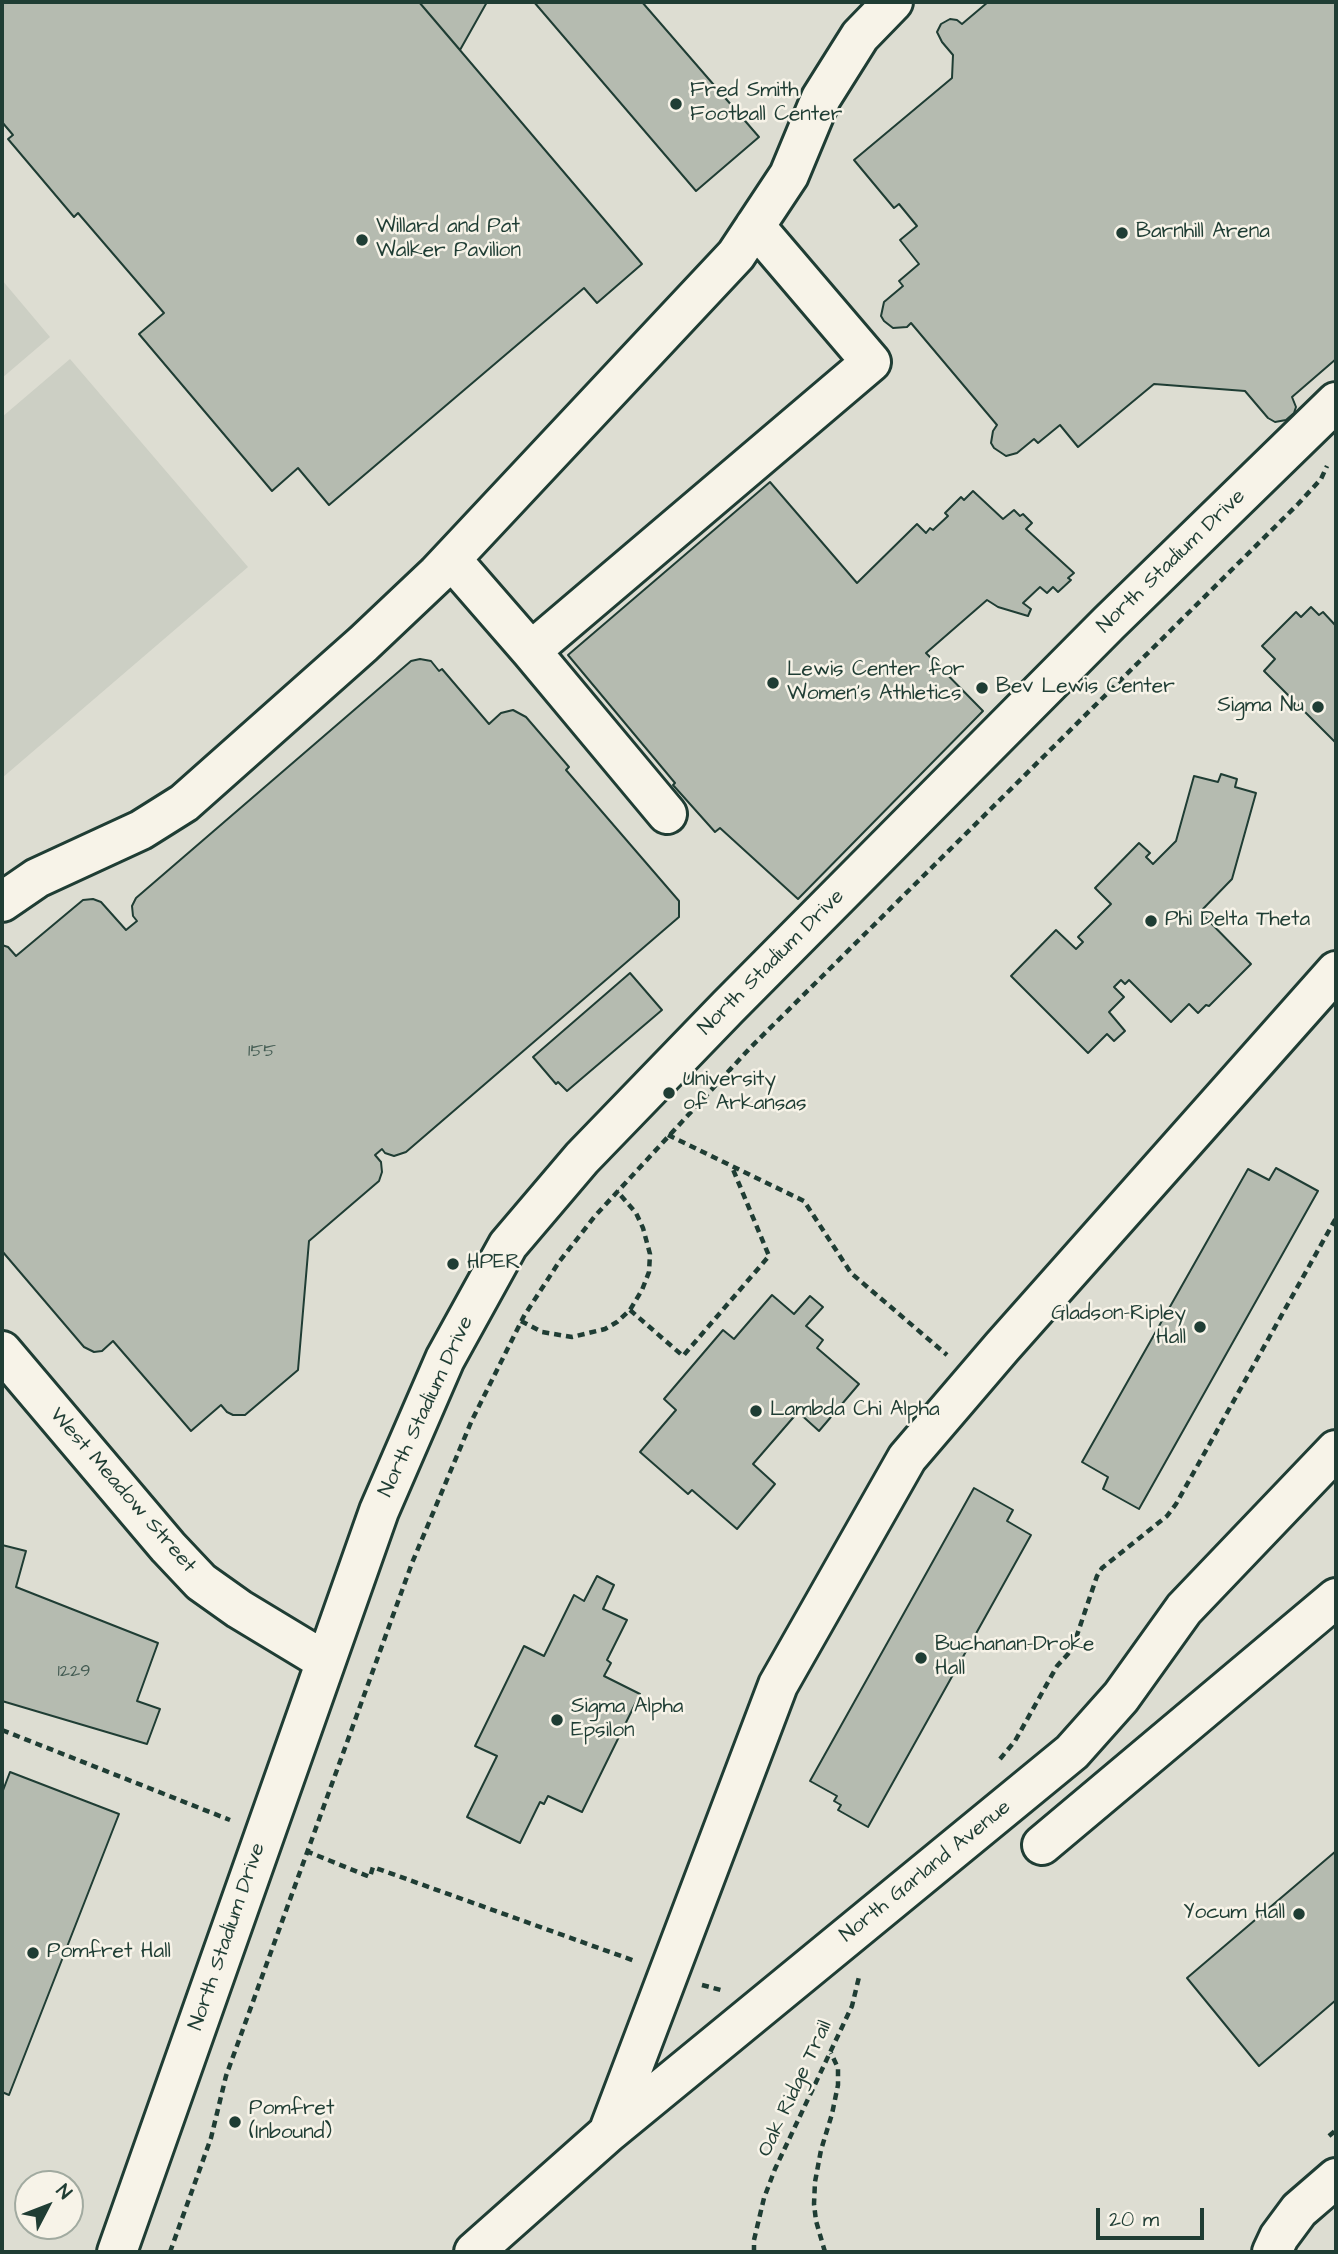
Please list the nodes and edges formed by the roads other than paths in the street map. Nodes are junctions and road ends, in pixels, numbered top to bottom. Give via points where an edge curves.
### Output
1 (893, 2) edge
2 (755, 226) junction
3 (1336, 402) edge
4 (451, 559) junction
5 (531, 651) junction
6 (667, 814) dead end
7 (2, 902) edge
8 (1336, 971) edge
9 (2, 1351) edge
10 (1336, 1450) edge
11 (1336, 1598) edge
12 (325, 1661) junction
13 (1042, 1845) dead end
14 (608, 2133) junction
15 (1336, 2178) edge
16 (117, 2252) edge
17 (474, 2252) edge
18 (1272, 2252) edge

1 - 2 street via 860,36 821,99 789,175
2 - 4 street via 736,255
2 - 5 street via 871,362
3 - 12 street, North Stadium Drive via 728,1007 582,1158 508,1245 434,1384 379,1511
4 - 5 street
4 - 7 street via 363,645 184,803 141,830 37,878
5 - 6 street
8 - 14 street via 907,1458 778,1685
9 - 12 street, West Meadow Street via 201,1582
10 - 14 street, North Garland Avenue via 1184,1609 1121,1697 1072,1752 869,1929
11 - 13 street
12 - 16 street, North Stadium Drive
14 - 17 street, North Garland Avenue
15 - 18 street via 1299,2210

